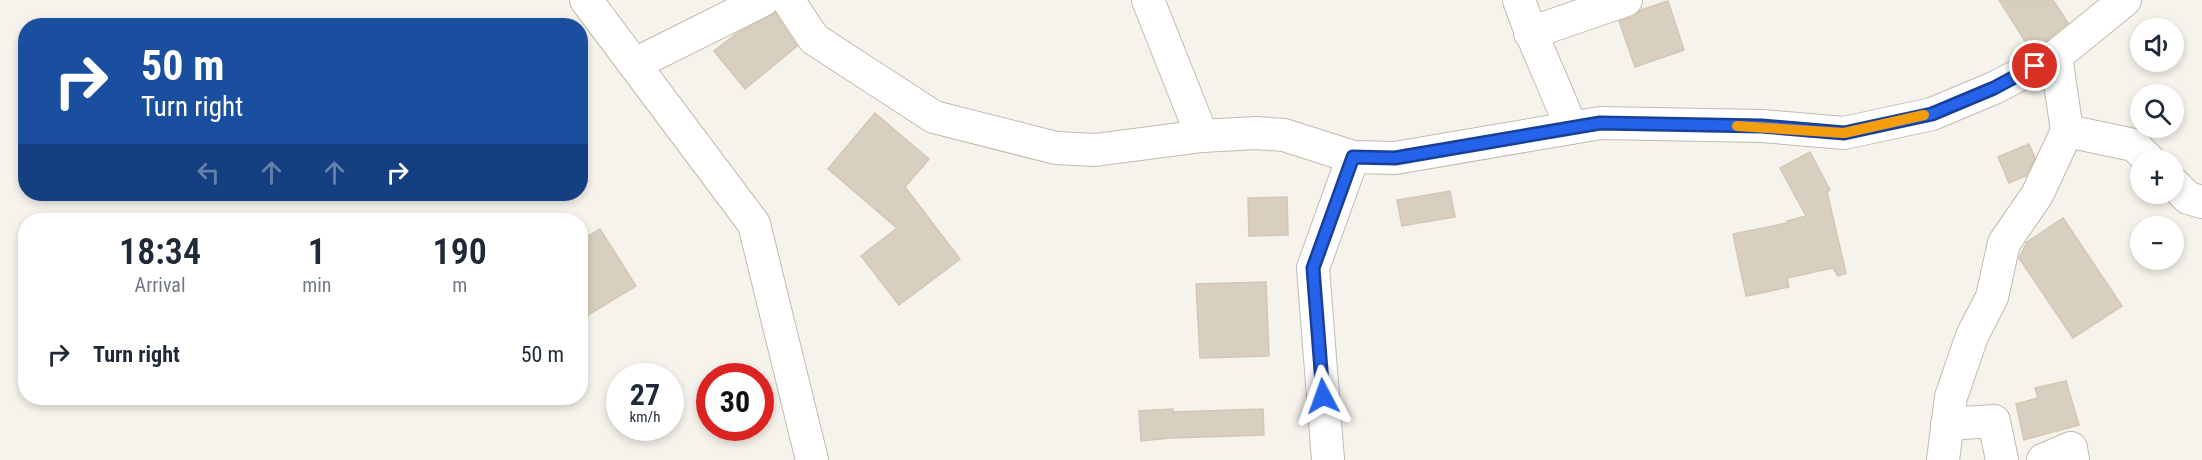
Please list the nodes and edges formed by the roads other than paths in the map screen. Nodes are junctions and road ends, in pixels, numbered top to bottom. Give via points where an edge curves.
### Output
1 (586, 0) edge
2 (763, 0) edge
3 (789, 0) edge
4 (1148, 0) edge
5 (1519, 0) edge
6 (1626, 0) edge
7 (2125, 0) edge
8 (1530, 33) junction
9 (2055, 56) junction
10 (635, 64) junction
11 (1571, 128) junction
12 (2067, 131) junction
13 (1202, 136) junction
14 (2139, 150) edge
15 (1353, 157) junction
16 (2184, 194) edge
17 (2202, 202) edge
18 (1947, 424) junction
19 (812, 460) edge
20 (1328, 460) edge
21 (1943, 460) edge
22 (2002, 460) edge
23 (2043, 460) edge
24 (2073, 460) edge

1 - 10 street
2 - 10 street
3 - 13 street via 814,39 934,117 1056,148 1095,150
4 - 13 street
5 - 8 street
6 - 8 street
7 - 9 street
8 - 11 street
9 - 11 street via 1932,114 1844,133 1762,126 1612,123
9 - 12 street
10 - 19 street via 754,224
11 - 15 street via 1395,158
12 - 14 street via 2134,145
12 - 18 street via 2037,195 2004,243 1992,297 1972,336 1951,397
13 - 15 street via 1284,135
15 - 20 street via 1313,268
16 - 17 street
18 - 21 street
18 - 22 street via 1994,421
23 - 24 street via 2071,448

